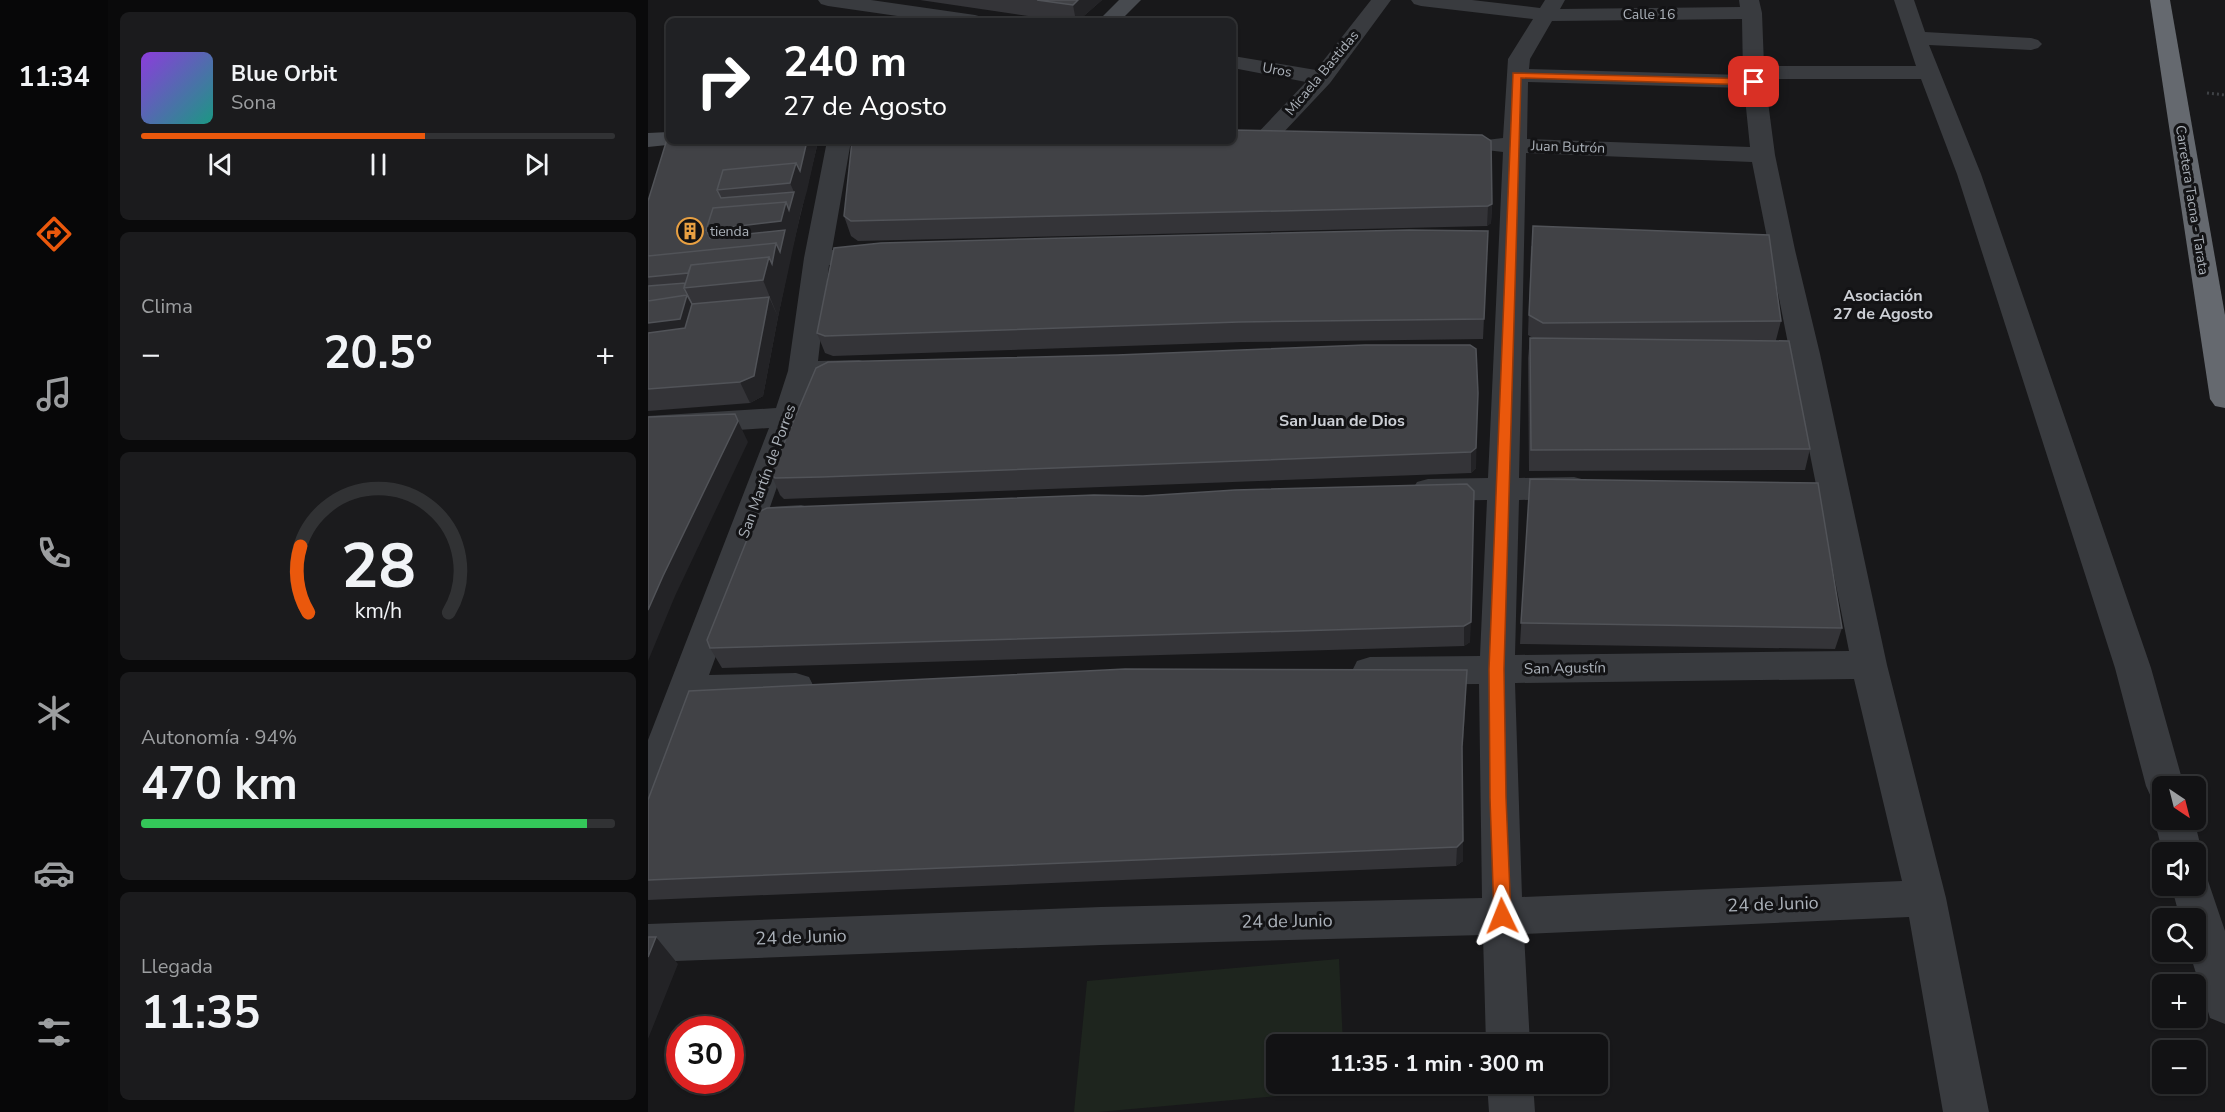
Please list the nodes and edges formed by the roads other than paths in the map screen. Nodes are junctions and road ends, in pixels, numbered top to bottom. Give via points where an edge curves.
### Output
1 (828, 0) edge
2 (1131, 0) edge
3 (1381, 0) edge
4 (1420, 0) edge
5 (1904, 0) edge
6 (2160, 0) edge
7 (1551, 7) edge
8 (1750, 7) edge
9 (954, 18) edge
10 (1111, 18) edge
11 (1916, 38) junction
12 (2031, 44) dead end
13 (1236, 63) edge
14 (1930, 73) junction
15 (1516, 75) junction
16 (1754, 77) junction
17 (1322, 78) junction
18 (666, 139) edge
19 (648, 140) edge
20 (838, 144) edge
21 (1294, 144) edge
22 (1468, 145) edge
23 (1515, 145) junction
24 (1763, 155) junction
25 (900, 255) edge
26 (817, 258) junction
27 (885, 369) edge
28 (802, 371) junction
29 (2225, 399) edge
30 (788, 417) junction
31 (648, 426) edge
32 (1502, 487) junction
33 (1608, 488) edge
34 (1396, 491) edge
35 (832, 515) edge
36 (749, 519) junction
37 (1869, 664) junction
38 (1497, 669) junction
39 (1334, 671) edge
40 (827, 686) edge
41 (684, 690) junction
42 (2162, 776) edge
43 (648, 789) edge
44 (2194, 896) edge
45 (1926, 898) junction
46 (1502, 916) junction
47 (648, 943) edge
48 (2225, 1004) edge
49 (1508, 1034) edge
50 (1511, 1094) edge
51 (1512, 1112) edge
52 (1966, 1112) edge

1 - 9 street
2 - 10 street
3 - 17 street, Micaela Bastidas
4 - 7 street, Calle 16
5 - 11 street
6 - 29 highway, Carretera Tacna - Tarata
7 - 8 street, Calle 16
7 - 15 street via 1519,60
8 - 16 street
11 - 12 street
11 - 14 street
13 - 17 street, Uros
14 - 16 street
14 - 42 street via 1969,174 2133,668
15 - 16 street
15 - 23 street
16 - 24 street
17 - 21 street, Micaela Bastidas via 1248,143
18 - 19 street
20 - 26 street, San Martín de Porres
22 - 23 street, Juan Butrón
23 - 24 street, Juan Butrón
23 - 32 street
24 - 37 street via 1770,249 1821,490
25 - 26 street
26 - 28 street, San Martín de Porres
27 - 28 street
28 - 30 street, San Martín de Porres
30 - 31 street
30 - 36 street, San Martín de Porres
32 - 33 street
32 - 34 street
32 - 38 street
35 - 36 street
36 - 41 street, San Martín de Porres
37 - 38 street, San Agustín
37 - 45 street
38 - 39 street, San Agustín
38 - 46 street
40 - 41 street
41 - 43 street, San Martín de Porres
44 - 48 street
45 - 46 street, 24 de Junio
45 - 52 street
46 - 47 street, 24 de Junio
46 - 49 street
50 - 51 street

